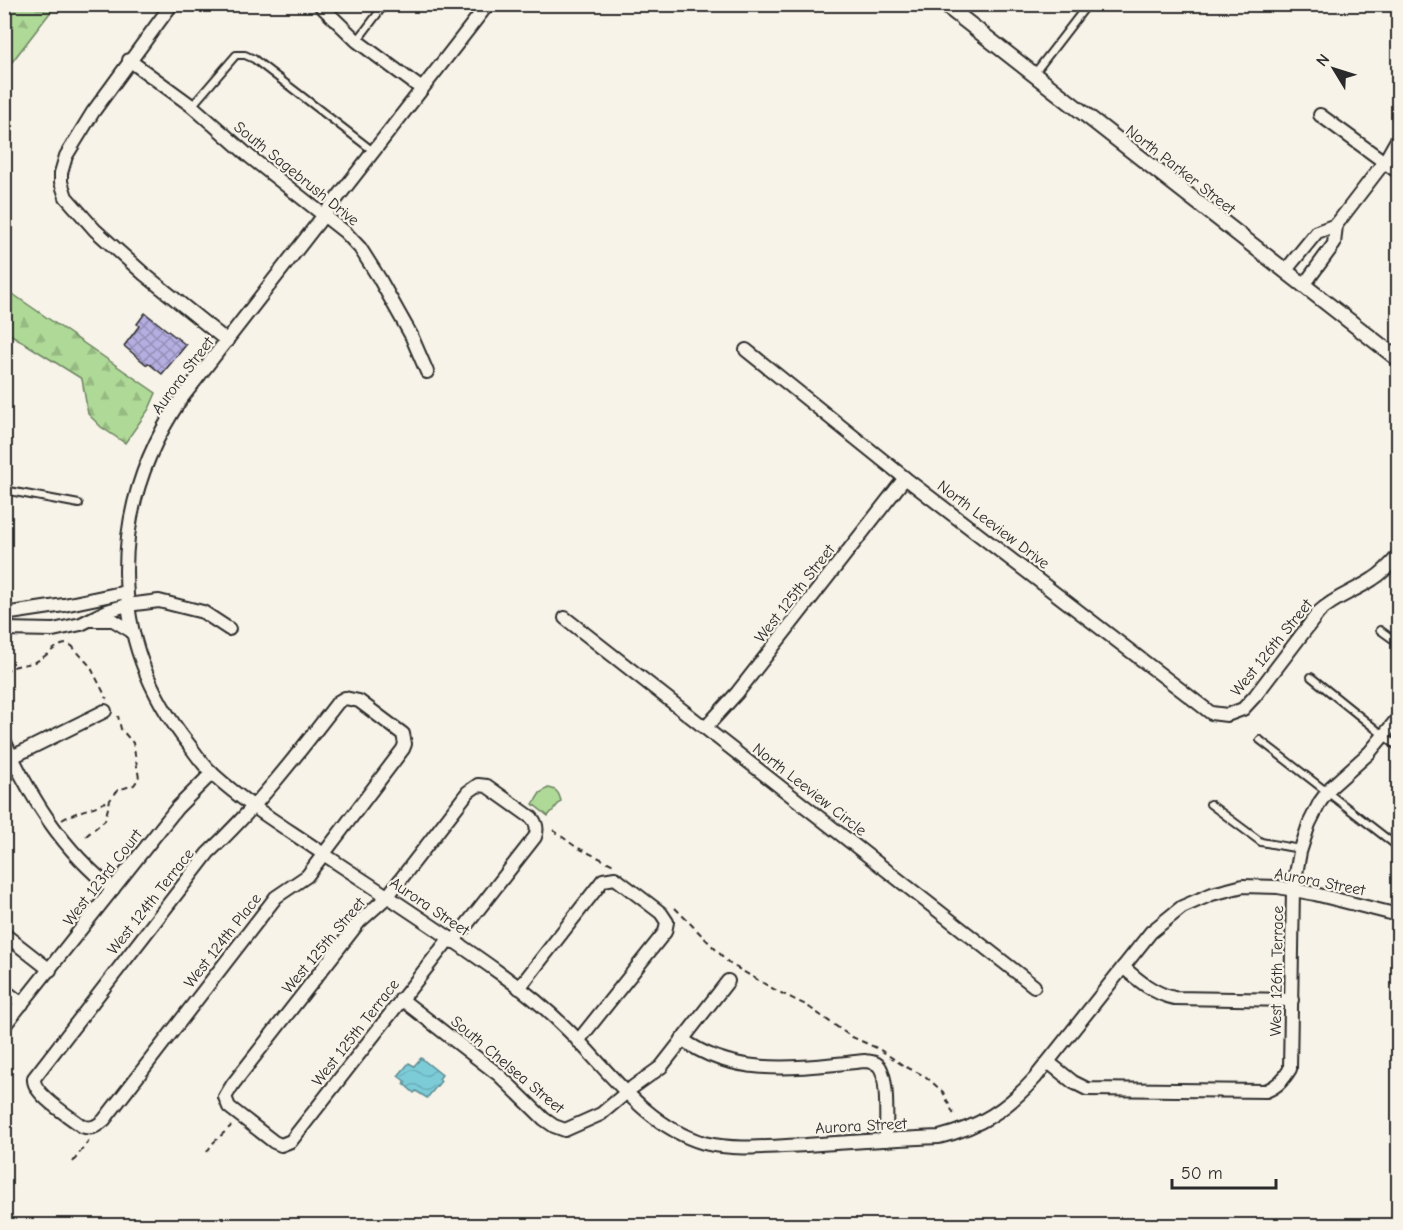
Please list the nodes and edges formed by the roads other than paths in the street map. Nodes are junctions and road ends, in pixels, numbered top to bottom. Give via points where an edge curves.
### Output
1 (172, 4) edge
2 (319, 4) edge
3 (385, 4) edge
4 (488, 4) edge
5 (944, 4) edge
6 (1088, 4) edge
7 (357, 41) junction
8 (129, 60) junction
9 (1034, 75) junction
10 (422, 90) junction
11 (192, 106) junction
12 (1320, 115) dead end
13 (1398, 138) edge
14 (374, 152) junction
15 (1384, 161) junction
16 (1398, 172) edge
17 (324, 215) junction
18 (1336, 225) junction
19 (1286, 270) junction
20 (1304, 285) junction
21 (227, 341) junction
22 (746, 350) dead end
23 (1398, 359) edge
24 (427, 372) dead end
25 (905, 478) junction
26 (4, 490) edge
27 (79, 504) dead end
28 (1398, 556) edge
29 (126, 592) junction
30 (127, 605) junction
31 (4, 614) edge
32 (565, 618) dead end
33 (89, 620) junction
34 (4, 629) edge
35 (229, 629) dead end
36 (1380, 630) dead end
37 (132, 632) junction
38 (1398, 643) edge
39 (1311, 677) dead end
40 (354, 699) joint
41 (105, 711) dead end
42 (1227, 715) joint
43 (1398, 718) edge
44 (706, 727) junction
45 (1384, 736) junction
46 (4, 740) edge
47 (1260, 740) dead end
48 (1398, 747) edge
49 (8, 758) edge
50 (212, 773) junction
51 (1328, 791) junction
52 (1210, 804) dead end
53 (254, 806) junction
54 (536, 827) joint
55 (1398, 847) edge
56 (1301, 849) junction
57 (323, 853) junction
58 (113, 889) junction
59 (1293, 890) junction
60 (387, 897) junction
61 (1398, 915) edge
62 (4, 934) edge
63 (451, 940) junction
64 (1123, 967) junction
65 (50, 970) junction
66 (728, 981) dead end
67 (1035, 986) dead end
68 (519, 988) junction
69 (4, 990) edge
70 (401, 999) junction
71 (1292, 1000) junction
72 (22, 1004) junction
73 (4, 1026) edge
74 (682, 1039) junction
75 (578, 1041) junction
76 (1048, 1062) junction
77 (627, 1092) junction
78 (90, 1132) joint
79 (886, 1140) junction
80 (286, 1144) joint

1 - 8 street
2 - 7 street
3 - 7 lane
4 - 10 street, Aurora Street
5 - 9 street, North Parker Street
6 - 9 lane
7 - 10 street
8 - 11 street, South Sagebrush Drive
8 - 21 street via 66,156 61,172 66,197 95,230 144,274
9 - 19 street, North Parker Street
10 - 14 street, Aurora Street
11 - 14 lane via 236,55 245,55
11 - 17 street, South Sagebrush Drive
12 - 15 street
13 - 15 street
14 - 17 street, Aurora Street
15 - 16 street
15 - 18 street
17 - 21 street, Aurora Street
17 - 24 street, South Sagebrush Drive via 360,248 411,335
18 - 19 street via 1317,232
18 - 20 street via 1334,244
19 - 20 street, North Parker Street
20 - 23 street, North Parker Street
21 - 29 street, Aurora Street via 181,399 150,452 130,519
22 - 25 street, North Leeview Drive
25 - 42 street, North Leeview Drive via 1210,713
25 - 44 street, West 125th Street
26 - 27 lane
28 - 42 street, West 126th Street via 1384,572 1318,612 1256,696 1243,709
29 - 30 street, Aurora Street
29 - 31 street
30 - 33 street
30 - 35 street via 159,601 181,606 202,612
30 - 37 street, Aurora Street
32 - 44 street, North Leeview Circle
33 - 34 street via 53,630
33 - 37 street via 113,620
36 - 38 lane
37 - 50 street, Aurora Street via 155,696
39 - 45 lane
40 - 53 street, West 124th Terrace via 338,702
40 - 57 street, West 124th Place via 404,734 405,744
41 - 49 street
43 - 45 street, West 126th Terrace
44 - 67 street, North Leeview Circle
45 - 48 lane
45 - 51 street, West 126th Terrace
46 - 49 street
47 - 51 lane
49 - 58 street via 57,833 89,870
50 - 53 street, Aurora Street
50 - 58 street, West 123rd Court via 177,808
51 - 55 lane
51 - 56 street, West 126th Terrace via 1309,824
52 - 56 lane via 1261,842
53 - 57 street, Aurora Street
53 - 78 street, West 124th Terrace via 208,853 34,1078 39,1092
54 - 60 street, West 125th Street via 532,818 487,786 473,788
54 - 63 street, West 125th Terrace via 535,837
56 - 59 street, West 126th Terrace
57 - 60 street, Aurora Street
57 - 78 street, West 124th Place via 307,876 276,897 104,1120
58 - 65 street, West 123rd Court
59 - 61 street, Aurora Street
59 - 64 street, Aurora Street via 1243,886 1182,907 1151,932
59 - 71 street, West 126th Terrace
60 - 63 street, Aurora Street
60 - 80 street, West 125th Street via 359,922 227,1093 226,1102 231,1110 274,1142
62 - 65 street
63 - 68 street, Aurora Street
63 - 70 street, West 125th Terrace
64 - 71 street via 1159,994 1174,998
64 - 76 street, Aurora Street
65 - 72 street, West 123rd Court
66 - 74 street, South Chelsea Street
68 - 75 street, Aurora Street
68 - 75 street via 603,879 615,878 661,913 667,926 665,932
69 - 72 street
70 - 77 street, South Chelsea Street via 499,1075 554,1126 565,1130 601,1114
70 - 80 street, West 125th Terrace
71 - 76 street, West 126th Terrace via 1290,1069 1284,1079 1266,1091 1087,1089
72 - 73 street, West 123rd Court
74 - 77 street, South Chelsea Street via 661,1068
74 - 79 street via 707,1055 760,1068 874,1062 884,1078
75 - 77 street, Aurora Street
76 - 79 street, Aurora Street via 1014,1101 963,1131 939,1137
77 - 79 street, Aurora Street via 676,1132 705,1143 762,1147

